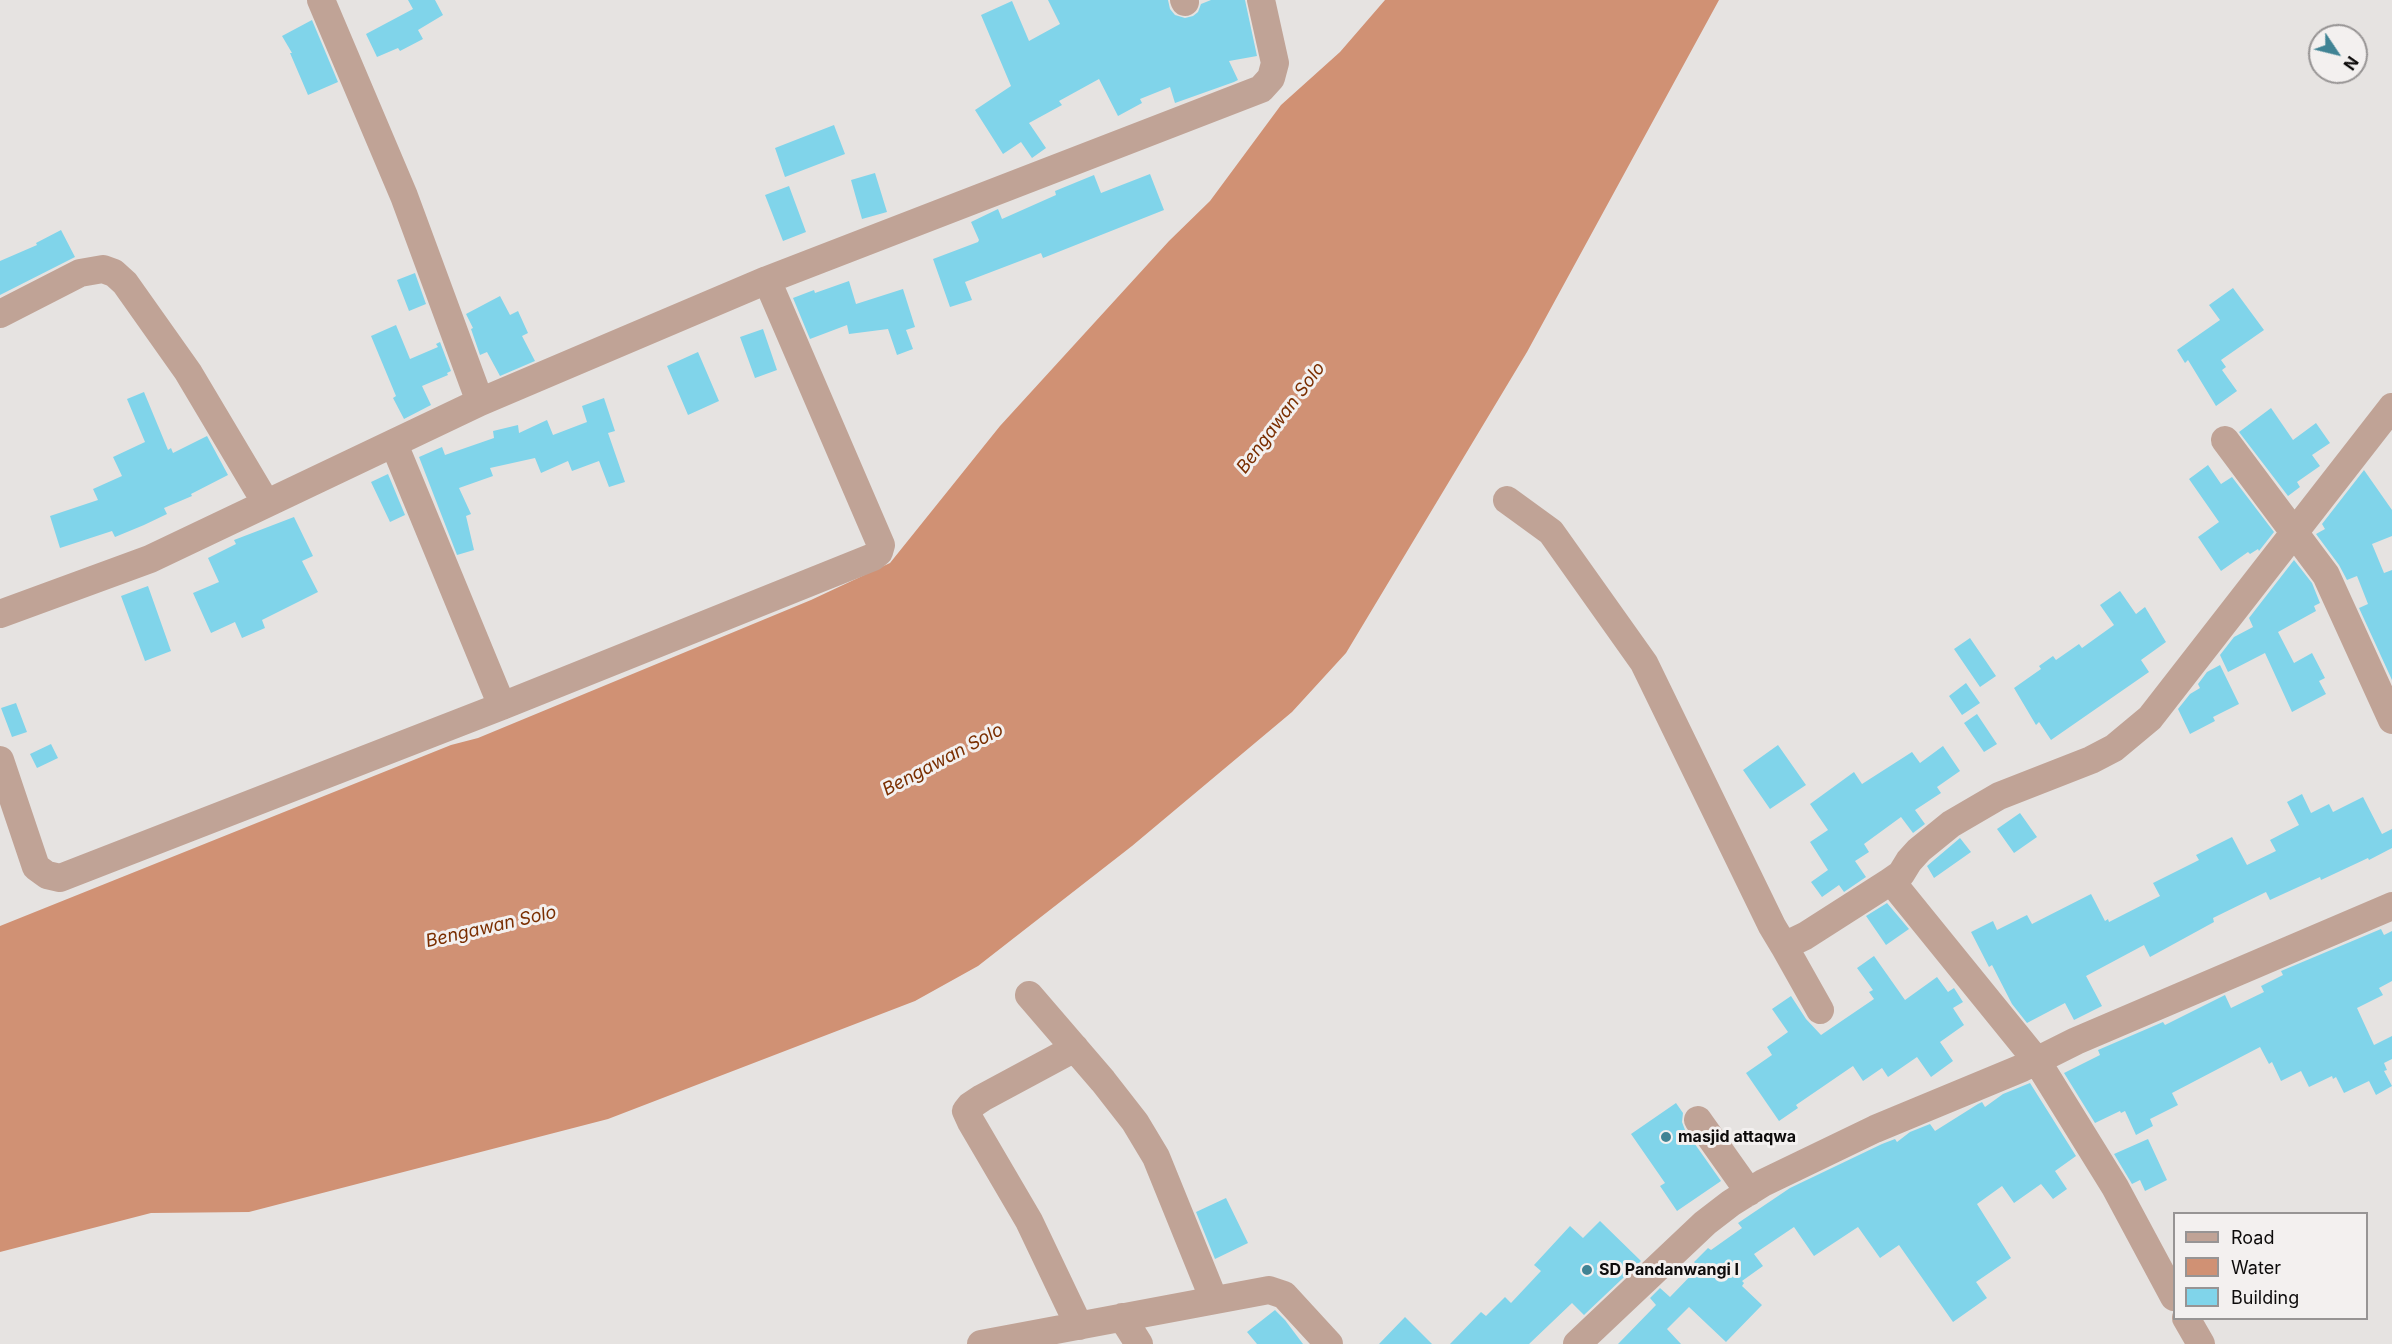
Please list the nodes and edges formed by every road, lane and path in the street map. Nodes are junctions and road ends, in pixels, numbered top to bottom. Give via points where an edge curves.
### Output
1 (321, 0) edge
2 (1261, 0) edge
3 (767, 280) junction
4 (0, 314) edge
5 (480, 402) junction
6 (2392, 407) edge
7 (2225, 440) dead end
8 (394, 444) junction
9 (1507, 500) dead end
10 (266, 503) junction
11 (2294, 531) junction
12 (0, 614) edge
13 (502, 706) junction
14 (2392, 720) edge
15 (0, 760) edge
16 (1891, 881) junction
17 (2392, 906) edge
18 (1784, 946) junction
19 (1029, 995) dead end
20 (1820, 1010) dead end
21 (1075, 1048) junction
22 (2037, 1061) junction
23 (1698, 1120) dead end
24 (1749, 1192) junction
25 (2173, 1293) edge
26 (1214, 1300) junction
27 (1122, 1317) junction
28 (2187, 1320) edge
29 (1079, 1326) junction
30 (991, 1343) edge
31 (1139, 1344) edge
32 (1329, 1344) edge
33 (1577, 1344) edge
34 (2201, 1344) edge

1 - 5 street via 404,196
2 - 3 street via 1275,63 1271,78 1261,89
3 - 5 street
3 - 13 street via 879,539 879,552
4 - 10 street via 80,273 103,269 114,273 188,372
5 - 8 street
6 - 11 street
7 - 11 street
8 - 10 street
8 - 13 street
9 - 18 street via 1551,532 1644,663
10 - 12 street via 150,559
11 - 14 street via 2326,575
11 - 16 street via 2137,730 2091,760 1999,796 1952,824 1919,850
13 - 15 street via 60,878 36,867
16 - 18 street
16 - 22 street
17 - 22 street
18 - 20 street
19 - 21 street
21 - 26 street via 1134,1122 1156,1157
21 - 29 street via 982,1098 966,1111 1029,1221
22 - 24 street via 1875,1129
22 - 25 street via 2115,1187
23 - 24 street
24 - 33 street via 1705,1223
26 - 27 street
26 - 32 street via 1269,1290 1284,1294
27 - 29 street
27 - 31 street
28 - 34 street
29 - 30 street

